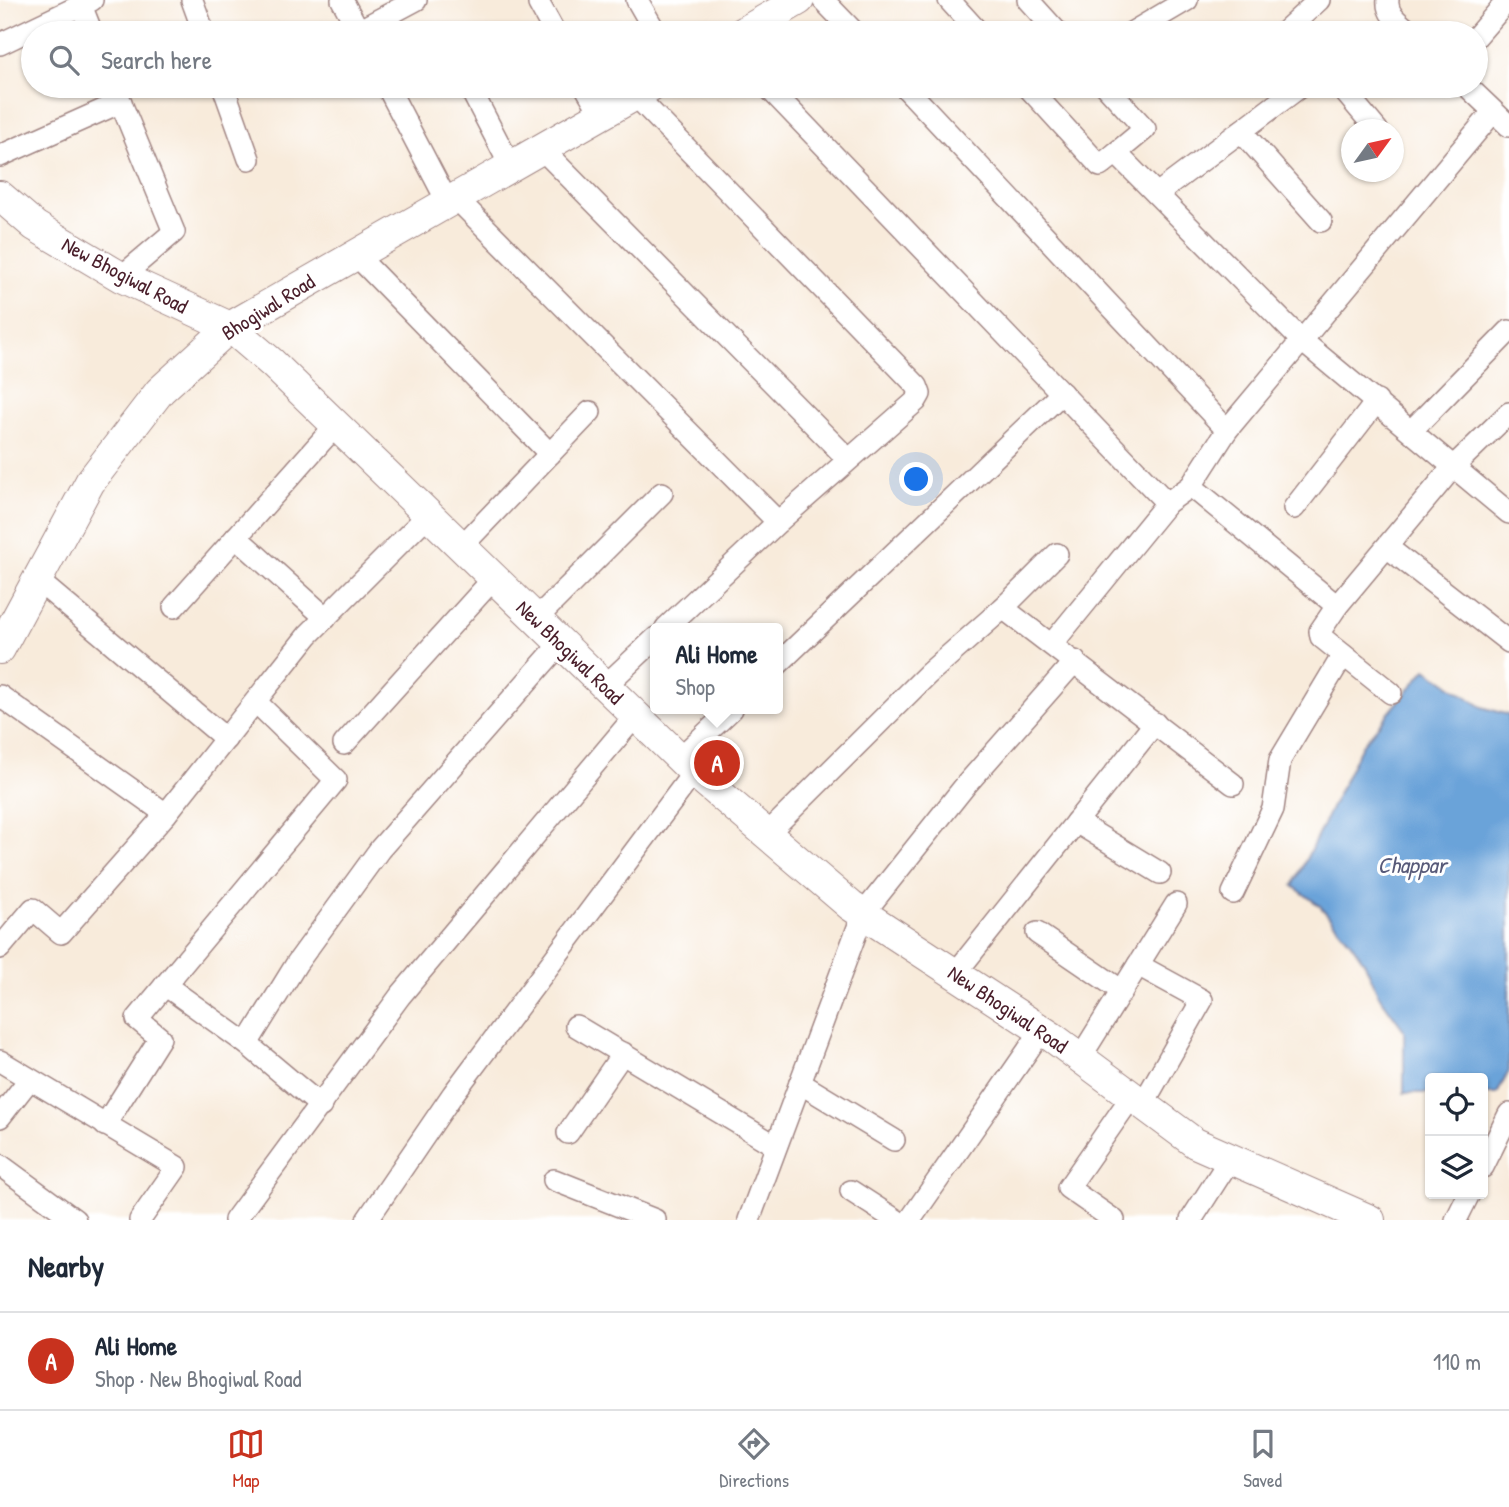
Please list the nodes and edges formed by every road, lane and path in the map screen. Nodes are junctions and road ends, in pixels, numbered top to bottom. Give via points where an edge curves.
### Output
1 (192, 0) edge
2 (342, 0) edge
3 (416, 0) edge
4 (637, 0) edge
5 (799, 0) edge
6 (824, 0) edge
7 (949, 0) edge
8 (1028, 0) edge
9 (1187, 0) edge
10 (1319, 0) edge
11 (1388, 0) edge
12 (86, 3) edge
13 (539, 4) dead end
14 (1505, 11) edge
15 (48, 21) edge
16 (90, 21) edge
17 (200, 21) edge
18 (353, 21) edge
19 (379, 21) edge
20 (548, 21) edge
21 (649, 21) edge
22 (763, 21) edge
23 (844, 21) edge
24 (968, 21) edge
25 (1047, 21) edge
26 (1151, 21) edge
27 (1300, 21) edge
28 (1398, 21) edge
29 (1488, 26) edge
30 (21, 34) edge
31 (0, 44) edge
32 (109, 98) edge
33 (119, 98) edge
34 (227, 98) edge
35 (394, 98) edge
36 (475, 98) edge
37 (593, 98) edge
38 (630, 98) edge
39 (650, 98) edge
40 (779, 98) edge
41 (915, 98) edge
42 (1038, 98) edge
43 (1117, 98) edge
44 (1285, 98) edge
45 (1350, 98) edge
46 (1479, 98) edge
47 (602, 115) junction
48 (1368, 119) edge
49 (1501, 119) edge
50 (1241, 131) junction
51 (542, 149) junction
52 (1116, 153) junction
53 (0, 156) edge
54 (249, 159) dead end
55 (511, 167) junction
56 (1157, 194) junction
57 (0, 196) edge
58 (452, 200) junction
59 (1321, 221) dead end
60 (356, 255) junction
61 (121, 277) junction
62 (230, 327) junction
63 (1509, 331) edge
64 (1301, 340) junction
65 (1062, 393) junction
66 (1377, 401) junction
67 (590, 412) dead end
68 (1509, 413) edge
69 (336, 425) junction
70 (1227, 430) junction
71 (1412, 430) junction
72 (550, 454) junction
73 (848, 459) junction
74 (1453, 467) junction
75 (1191, 486) junction
76 (662, 493) dead end
77 (1167, 503) junction
78 (1294, 508) dead end
79 (1509, 513) edge
80 (428, 515) junction
81 (778, 522) junction
82 (236, 537) junction
83 (461, 547) junction
84 (1387, 547) junction
85 (1058, 554) dead end
86 (494, 578) junction
87 (36, 579) junction
88 (1337, 606) junction
89 (174, 607) dead end
90 (1003, 608) junction
91 (326, 618) junction
92 (536, 619) junction
93 (671, 623) edge
94 (4, 632) edge
95 (1509, 642) edge
96 (561, 643) junction
97 (1052, 643) junction
98 (650, 644) edge
99 (1343, 655) junction
100 (783, 659) edge
101 (1075, 661) junction
102 (605, 686) junction
103 (1391, 693) dead end
104 (0, 696) edge
105 (256, 702) junction
106 (728, 714) edge
107 (636, 715) junction
108 (1155, 723) junction
109 (226, 738) junction
110 (344, 744) dead end
111 (687, 765) junction
112 (1233, 784) dead end
113 (166, 814) junction
114 (1076, 822) junction
115 (766, 835) junction
116 (1160, 873) dead end
117 (1233, 893) dead end
118 (1176, 904) dead end
119 (863, 914) junction
120 (1037, 933) dead end
121 (0, 948) edge
122 (1138, 965) junction
123 (955, 974) junction
124 (165, 985) junction
125 (1122, 991) junction
126 (576, 1026) dead end
127 (1042, 1030) junction
128 (247, 1044) junction
129 (622, 1054) junction
130 (1080, 1058) junction
131 (0, 1061) edge
132 (29, 1080) junction
133 (800, 1083) junction
134 (1137, 1100) junction
135 (321, 1106) junction
136 (1509, 1114) edge
137 (0, 1117) edge
138 (105, 1125) junction
139 (568, 1133) dead end
140 (894, 1140) dead end
141 (776, 1146) junction
142 (1488, 1157) edge
143 (1230, 1159) junction
144 (0, 1165) edge
145 (554, 1180) dead end
146 (851, 1191) dead end
147 (1466, 1199) edge
148 (1364, 1219) edge
149 (75, 1220) edge
150 (140, 1220) edge
151 (235, 1220) edge
152 (367, 1220) edge
153 (655, 1220) edge
154 (749, 1220) edge
155 (896, 1220) edge
156 (909, 1220) edge
157 (1114, 1220) edge
158 (1191, 1220) edge
159 (1456, 1220) edge

1 - 17 street
2 - 18 street
3 - 19 street
4 - 21 street
5 - 22 street
6 - 23 street
7 - 24 street
8 - 25 street
9 - 26 street
10 - 27 street
11 - 28 street via 1387,7
12 - 15 street
12 - 16 street
13 - 20 street
14 - 29 street
30 - 31 street
32 - 53 street
33 - 61 street via 174,232
34 - 54 street
35 - 58 street
36 - 55 street
37 - 47 street
38 - 47 street, Bhogiwal Road
39 - 73 street via 917,386 920,394 916,401
40 - 65 street
41 - 70 street
42 - 52 street via 1100,166
43 - 52 street via 1145,129
44 - 50 street
45 - 48 street
46 - 49 street
47 - 51 street, Bhogiwal Road
49 - 64 street
50 - 56 street
50 - 59 street
51 - 55 street, Bhogiwal Road
51 - 73 street
52 - 56 street
55 - 58 street, Bhogiwal Road
56 - 64 street
57 - 61 street, New Bhogiwal Road via 35,226
58 - 60 street, Bhogiwal Road
58 - 81 street
60 - 62 street, Bhogiwal Road
60 - 72 street
61 - 62 street, New Bhogiwal Road
62 - 69 street, New Bhogiwal Road
62 - 87 street, Bhogiwal Road via 152,401 90,482
63 - 71 street
64 - 66 street
64 - 70 street
65 - 77 street
65 - 100 street
66 - 71 street
66 - 78 street
67 - 72 street
68 - 74 street
69 - 80 street, New Bhogiwal Road
69 - 82 street
70 - 75 street
71 - 74 street
72 - 83 street
73 - 81 street
74 - 79 street
74 - 84 street
75 - 77 street
75 - 88 street
76 - 92 street
77 - 97 street
80 - 83 street, New Bhogiwal Road
80 - 91 street
81 - 93 street
82 - 89 street
82 - 91 street
83 - 86 street, New Bhogiwal Road
84 - 88 street
84 - 95 street
85 - 90 street
86 - 92 street, New Bhogiwal Road
86 - 110 street
87 - 94 street, Bhogiwal Road
87 - 109 street
88 - 99 street via 1320,634
90 - 97 street
90 - 115 street via 928,674
91 - 105 street
92 - 96 street, New Bhogiwal Road
96 - 102 street, New Bhogiwal Road
96 - 128 street via 380,849 297,962
97 - 101 street
98 - 102 street
99 - 103 street
99 - 117 street via 1280,760 1273,809
101 - 108 street
101 - 119 street via 965,786
102 - 107 street, New Bhogiwal Road
104 - 113 street
105 - 109 street
105 - 124 street via 336,780
106 - 111 street
107 - 111 street, New Bhogiwal Road
107 - 135 street via 400,996
108 - 112 street
108 - 114 street
109 - 113 street
111 - 115 street, New Bhogiwal Road
111 - 152 street
113 - 121 street via 61,933 33,909
114 - 116 street
114 - 123 street
115 - 119 street, New Bhogiwal Road
118 - 122 street
119 - 123 street, New Bhogiwal Road
119 - 133 street
120 - 125 street
122 - 125 street
122 - 134 street via 1202,1000
123 - 127 street, New Bhogiwal Road
124 - 128 street
124 - 138 street via 138,1019 160,1038
125 - 130 street
126 - 129 street
127 - 130 street, New Bhogiwal Road
127 - 156 street
128 - 135 street
129 - 139 street
129 - 141 street
130 - 134 street, New Bhogiwal Road
131 - 132 street
132 - 137 street
132 - 138 street
133 - 140 street
133 - 141 street
134 - 143 street, New Bhogiwal Road via 1195,1143
134 - 157 street via 1068,1188
135 - 151 street
136 - 142 street
138 - 150 street via 177,1167
141 - 154 street
143 - 148 street, New Bhogiwal Road
143 - 158 street
144 - 149 street
145 - 153 street
146 - 155 street
147 - 159 street

